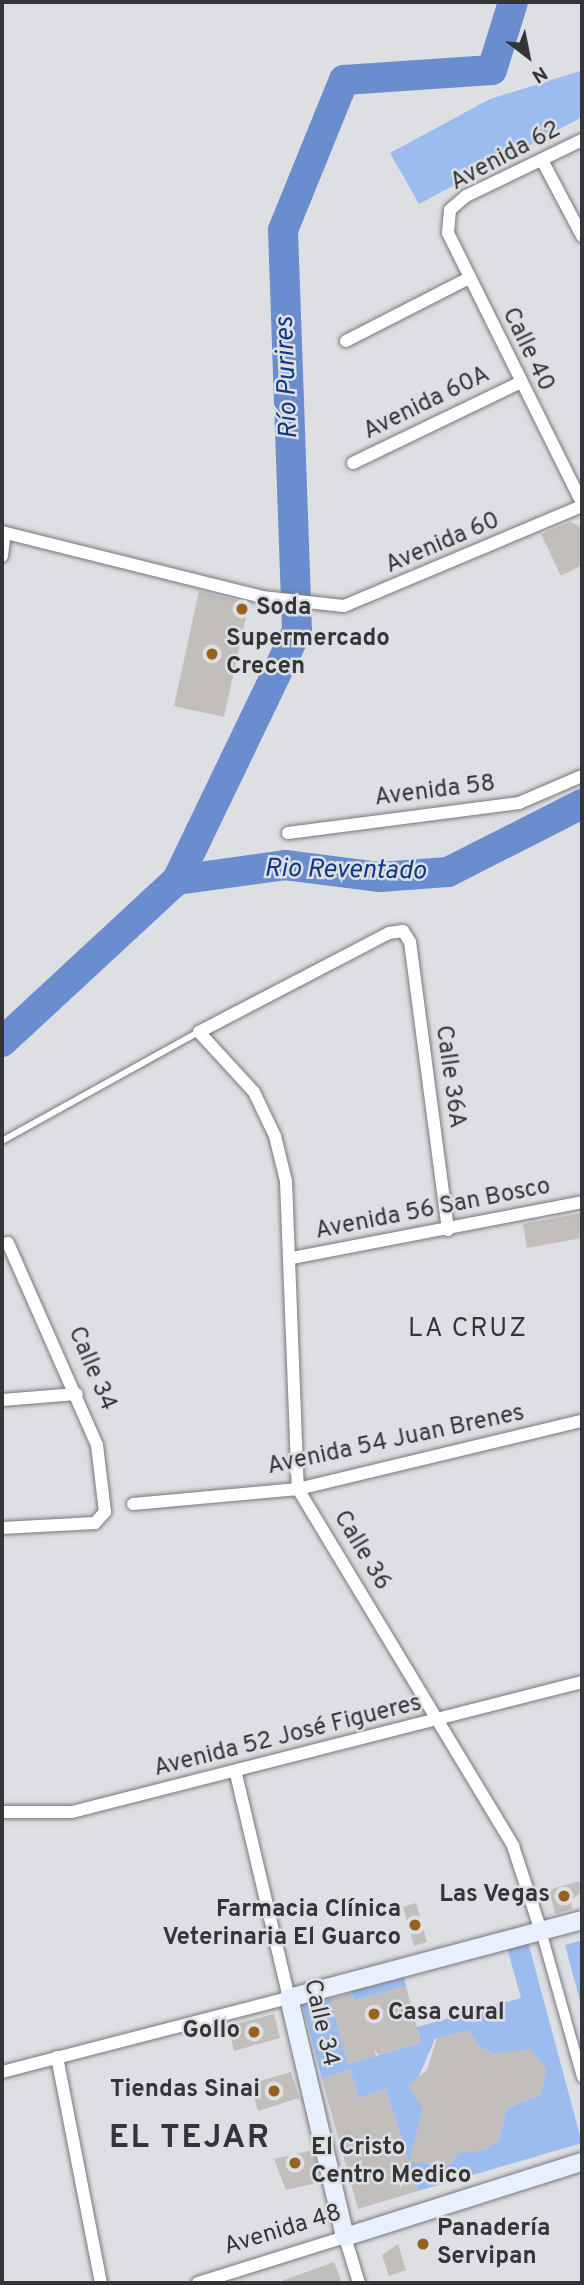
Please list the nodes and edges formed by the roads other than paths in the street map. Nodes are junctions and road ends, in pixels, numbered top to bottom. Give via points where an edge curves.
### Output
1 (582, 140) edge
2 (543, 162) junction
3 (450, 210) joint
4 (582, 236) edge
5 (469, 278) junction
6 (346, 341) dead end
7 (519, 383) junction
8 (353, 463) dead end
9 (582, 505) edge
10 (4, 533) edge
11 (2, 556) edge
12 (582, 776) edge
13 (288, 832) dead end
14 (199, 1032) junction
15 (2, 1141) edge
16 (582, 1202) edge
17 (448, 1230) junction
18 (8, 1243) dead end
19 (292, 1258) junction
20 (77, 1394) junction
21 (2, 1400) edge
22 (582, 1421) edge
23 (299, 1489) junction
24 (134, 1504) dead end
25 (2, 1528) edge
26 (582, 1682) edge
27 (440, 1720) junction
28 (236, 1773) junction
29 (2, 1812) edge
30 (582, 1920) edge
31 (541, 1931) junction
32 (289, 1998) junction
33 (57, 2057) junction
34 (2, 2073) edge
35 (582, 2077) edge
36 (582, 2162) edge
37 (345, 2237) junction
38 (101, 2283) edge
39 (198, 2283) edge
40 (359, 2283) edge

1 - 2 street, Avenida 62
2 - 3 street, Avenida 62
2 - 4 street
3 - 5 street, Calle 40 via 448,233
5 - 6 street
5 - 7 street, Calle 40
7 - 8 street, Avenida 60A
7 - 9 street, Calle 40
9 - 10 street, Avenida 60 via 374,597 317,607
10 - 11 street
12 - 13 street, Avenida 58 via 519,803
14 - 15 lane
14 - 17 street, Calle 36A via 389,933 403,931 410,942
14 - 19 street, Calle 36 via 254,1092 275,1136
16 - 17 street, Avenida 56 San Bosco
17 - 19 street, Avenida 56 San Bosco
18 - 20 street, Calle 34
19 - 23 street, Calle 36
20 - 21 street
20 - 25 street, Calle 34 via 97,1445 102,1519
22 - 23 street, Avenida 54 Juan Brenes
23 - 24 street, Avenida 54 Juan Brenes
23 - 27 street, Calle 36
26 - 27 street, Avenida 52 José Figueres
27 - 28 street, Avenida 52 José Figueres
27 - 31 street, Calle 36 via 513,1846
28 - 29 street, Avenida 52 José Figueres via 64,1814
28 - 32 street, Calle 34
30 - 31 main road
31 - 32 main road
31 - 35 street, Calle 36
32 - 33 street
32 - 37 main road, Calle 34
33 - 34 street
33 - 38 street
36 - 37 main road, Avenida 48
37 - 39 street, Avenida 48
37 - 40 street, Calle 34

